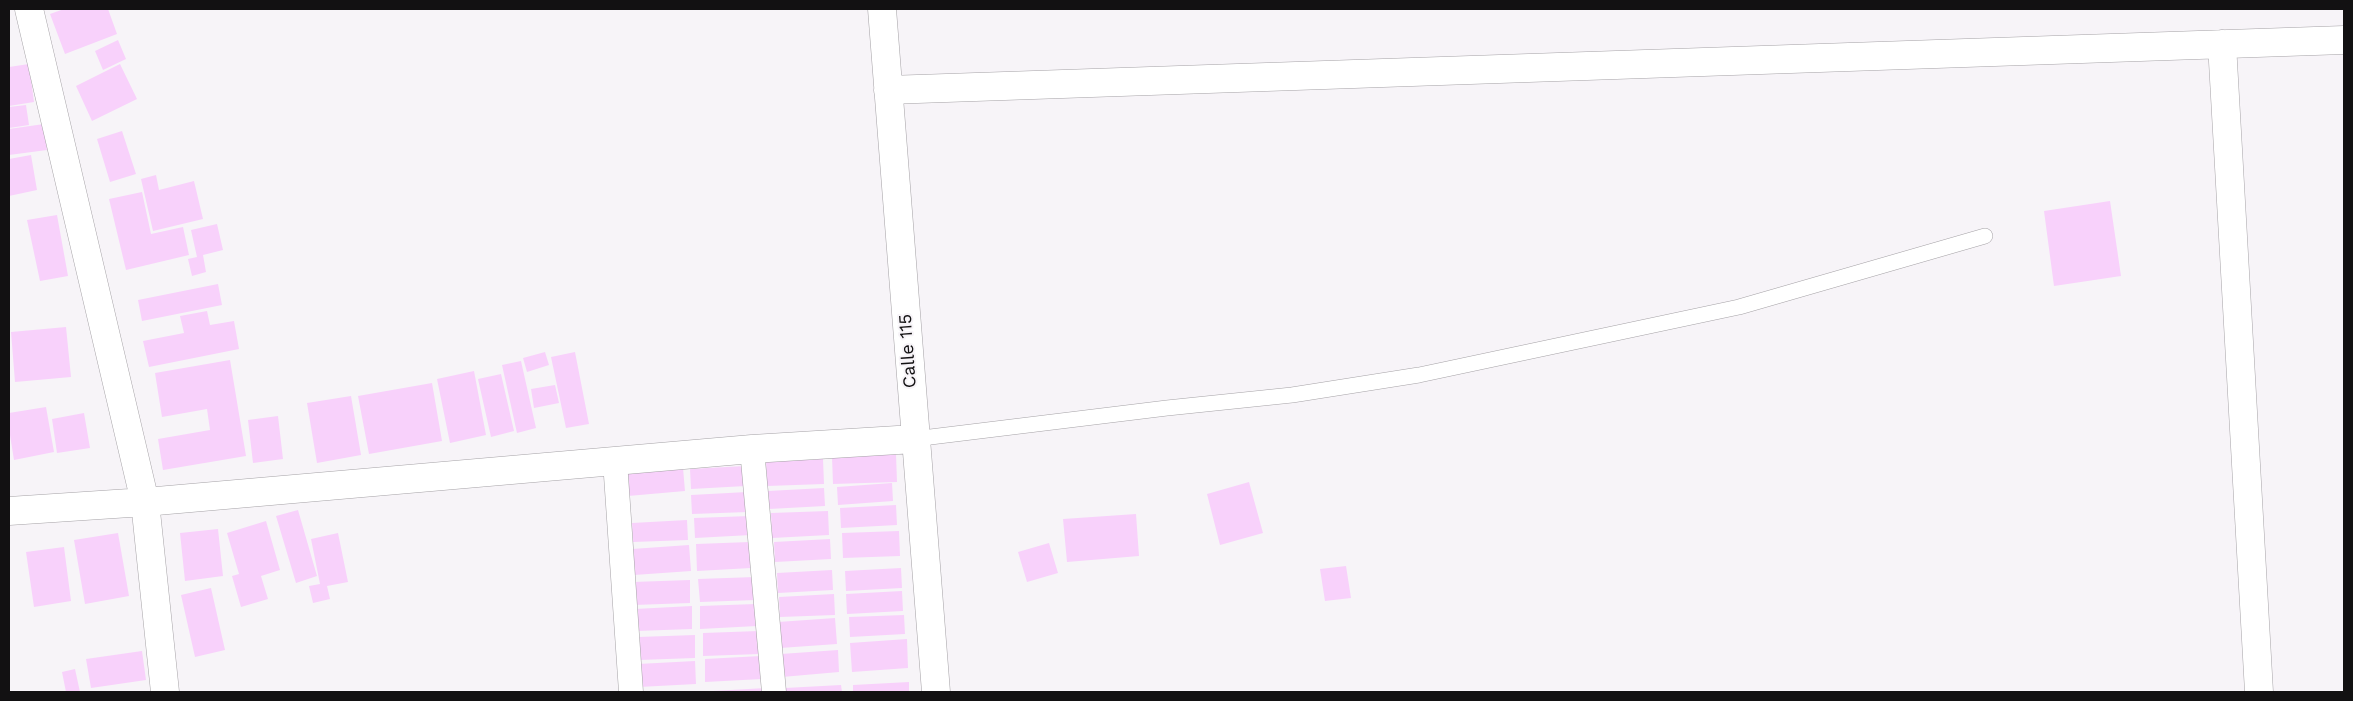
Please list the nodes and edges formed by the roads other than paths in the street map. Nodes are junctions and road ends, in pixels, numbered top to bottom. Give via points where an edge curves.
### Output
1 (29, 9) edge
2 (882, 9) edge
3 (2344, 40) edge
4 (2222, 44) junction
5 (888, 90) junction
6 (1985, 236) dead end
7 (914, 439) junction
8 (752, 449) junction
9 (615, 461) junction
10 (145, 502) junction
11 (9, 511) edge
12 (165, 692) edge
13 (631, 692) edge
14 (774, 692) edge
15 (936, 692) edge
16 (2259, 692) edge

1 - 10 street
2 - 5 street, Calle 115
3 - 4 street
4 - 5 street
4 - 16 street
5 - 7 street, Calle 115
6 - 7 lane via 1739,307 1419,375 1292,396
7 - 8 street
7 - 15 street, Calle 115
8 - 9 street
8 - 14 street
9 - 10 street
9 - 13 street
10 - 11 street
10 - 12 street

